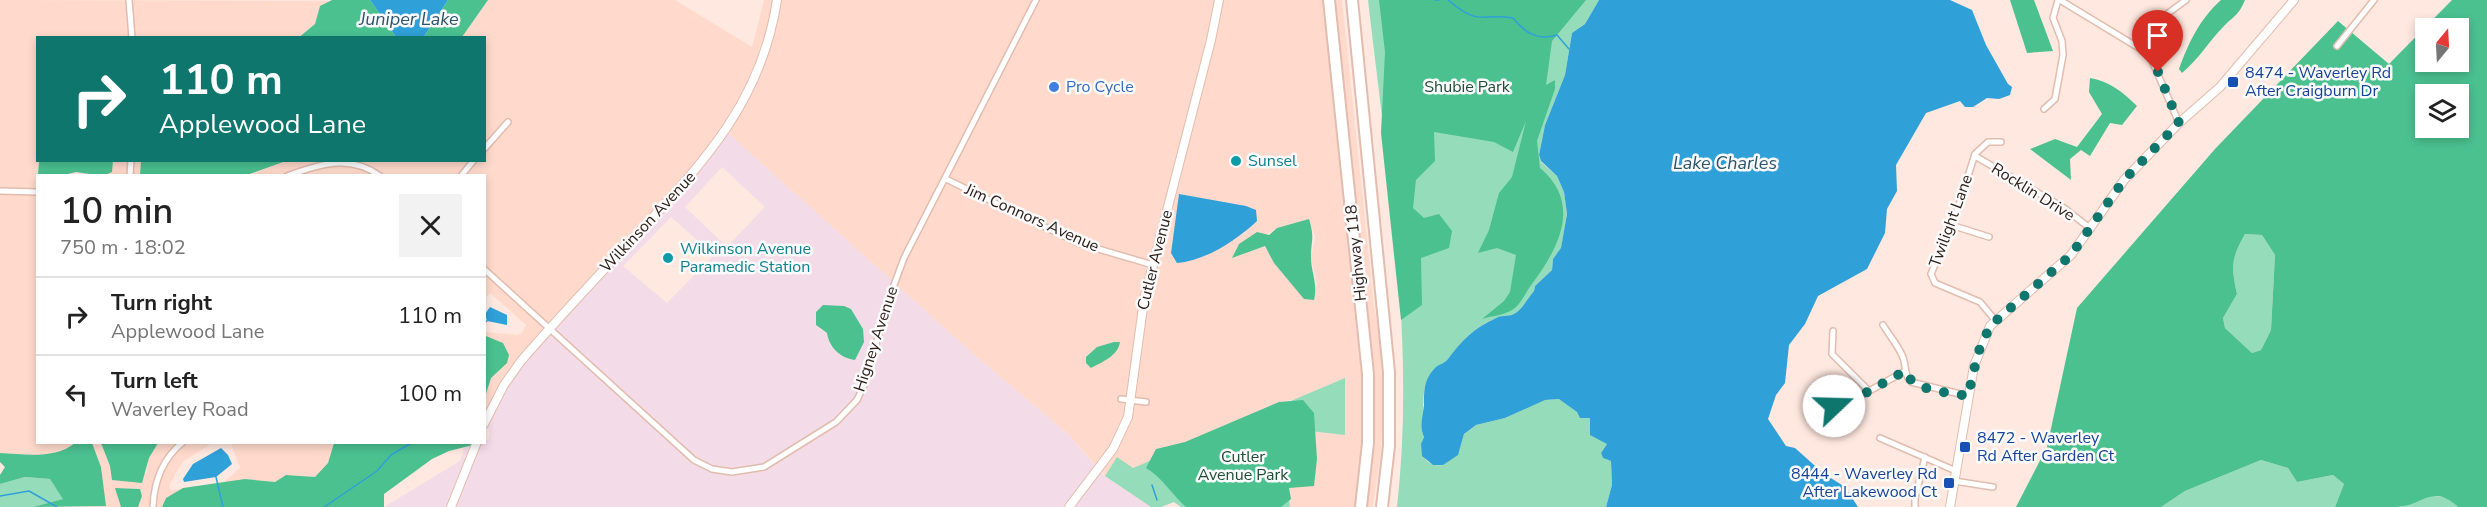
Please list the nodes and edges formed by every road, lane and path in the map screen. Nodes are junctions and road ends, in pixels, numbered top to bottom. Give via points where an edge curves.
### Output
1 (129, 0) edge
2 (777, 0) edge
3 (1036, 0) edge
4 (1219, 0) edge
5 (1329, 0) edge
6 (1352, 0) edge
7 (2059, 0) edge
8 (2186, 0) edge
9 (2294, 0) edge
10 (2374, 0) edge
11 (132, 36) edge
12 (2337, 45) dead end
13 (2144, 49) junction
14 (2044, 109) dead end
15 (508, 122) dead end
16 (2179, 123) junction
17 (2001, 142) dead end
18 (486, 147) edge
19 (1975, 156) junction
20 (345, 162) edge
21 (345, 162) edge
22 (472, 162) edge
23 (293, 174) edge
24 (376, 174) edge
25 (463, 174) edge
26 (946, 179) junction
27 (0, 191) edge
28 (36, 192) edge
29 (1951, 225) junction
30 (2091, 229) junction
31 (1989, 237) dead end
32 (1153, 265) junction
33 (486, 271) edge
34 (1995, 320) junction
35 (1883, 325) dead end
36 (550, 328) junction
37 (1833, 331) dead end
38 (1905, 371) junction
39 (1869, 391) junction
40 (1968, 396) junction
41 (1120, 399) dead end
42 (1132, 400) junction
43 (1146, 402) dead end
44 (1834, 406) dead end
45 (486, 420) edge
46 (1880, 438) dead end
47 (180, 444) edge
48 (476, 444) edge
49 (1925, 457) junction
50 (1956, 471) junction
51 (1954, 481) junction
52 (1993, 487) dead end
53 (153, 507) edge
54 (451, 507) edge
55 (1069, 507) edge
56 (1360, 507) edge
57 (1382, 507) edge
58 (1915, 507) edge
59 (1950, 507) edge

1 - 11 street
2 - 36 street, Wilkinson Avenue via 753,84 718,142
3 - 26 street, Higney Avenue
4 - 32 street, Cutler Avenue
5 - 56 highway, Highway 118 via 1368,374 1369,419
6 - 57 highway, Highway 118 via 1389,363 1389,446
7 - 13 street
7 - 14 street via 2053,18 2063,55 2055,99
8 - 13 street via 2164,18
9 - 16 street via 2231,75
10 - 12 street
13 - 16 street via 2153,60
15 - 18 street
16 - 30 street via 2124,180
17 - 19 street, Twilight Lane via 1985,143
19 - 29 street, Twilight Lane
19 - 30 street, Rocklin Drive via 2064,208
20 - 23 street via 325,163
21 - 24 street
22 - 25 street
26 - 32 street, Jim Connors Avenue via 1078,243
26 - 36 street, Higney Avenue via 897,275 857,400 836,422 764,467 732,472 712,469 694,460
27 - 28 street
29 - 31 street
29 - 34 street, Twilight Lane via 1932,278 1935,283 1980,302
30 - 34 street via 2056,269
32 - 42 street, Cutler Avenue via 1142,312
33 - 36 street, Higney Avenue
34 - 40 street via 1978,353
35 - 38 street via 1902,353
36 - 45 street, Wilkinson Avenue via 513,372
37 - 39 street via 1832,354
38 - 39 street
38 - 40 street via 1916,385
39 - 44 street
40 - 50 street
41 - 42 street
42 - 43 street
42 - 55 street, Cutler Avenue via 1113,449
46 - 49 street
47 - 53 street via 160,470
48 - 54 street
49 - 50 street
49 - 58 street
50 - 51 street
51 - 52 street
51 - 59 street

